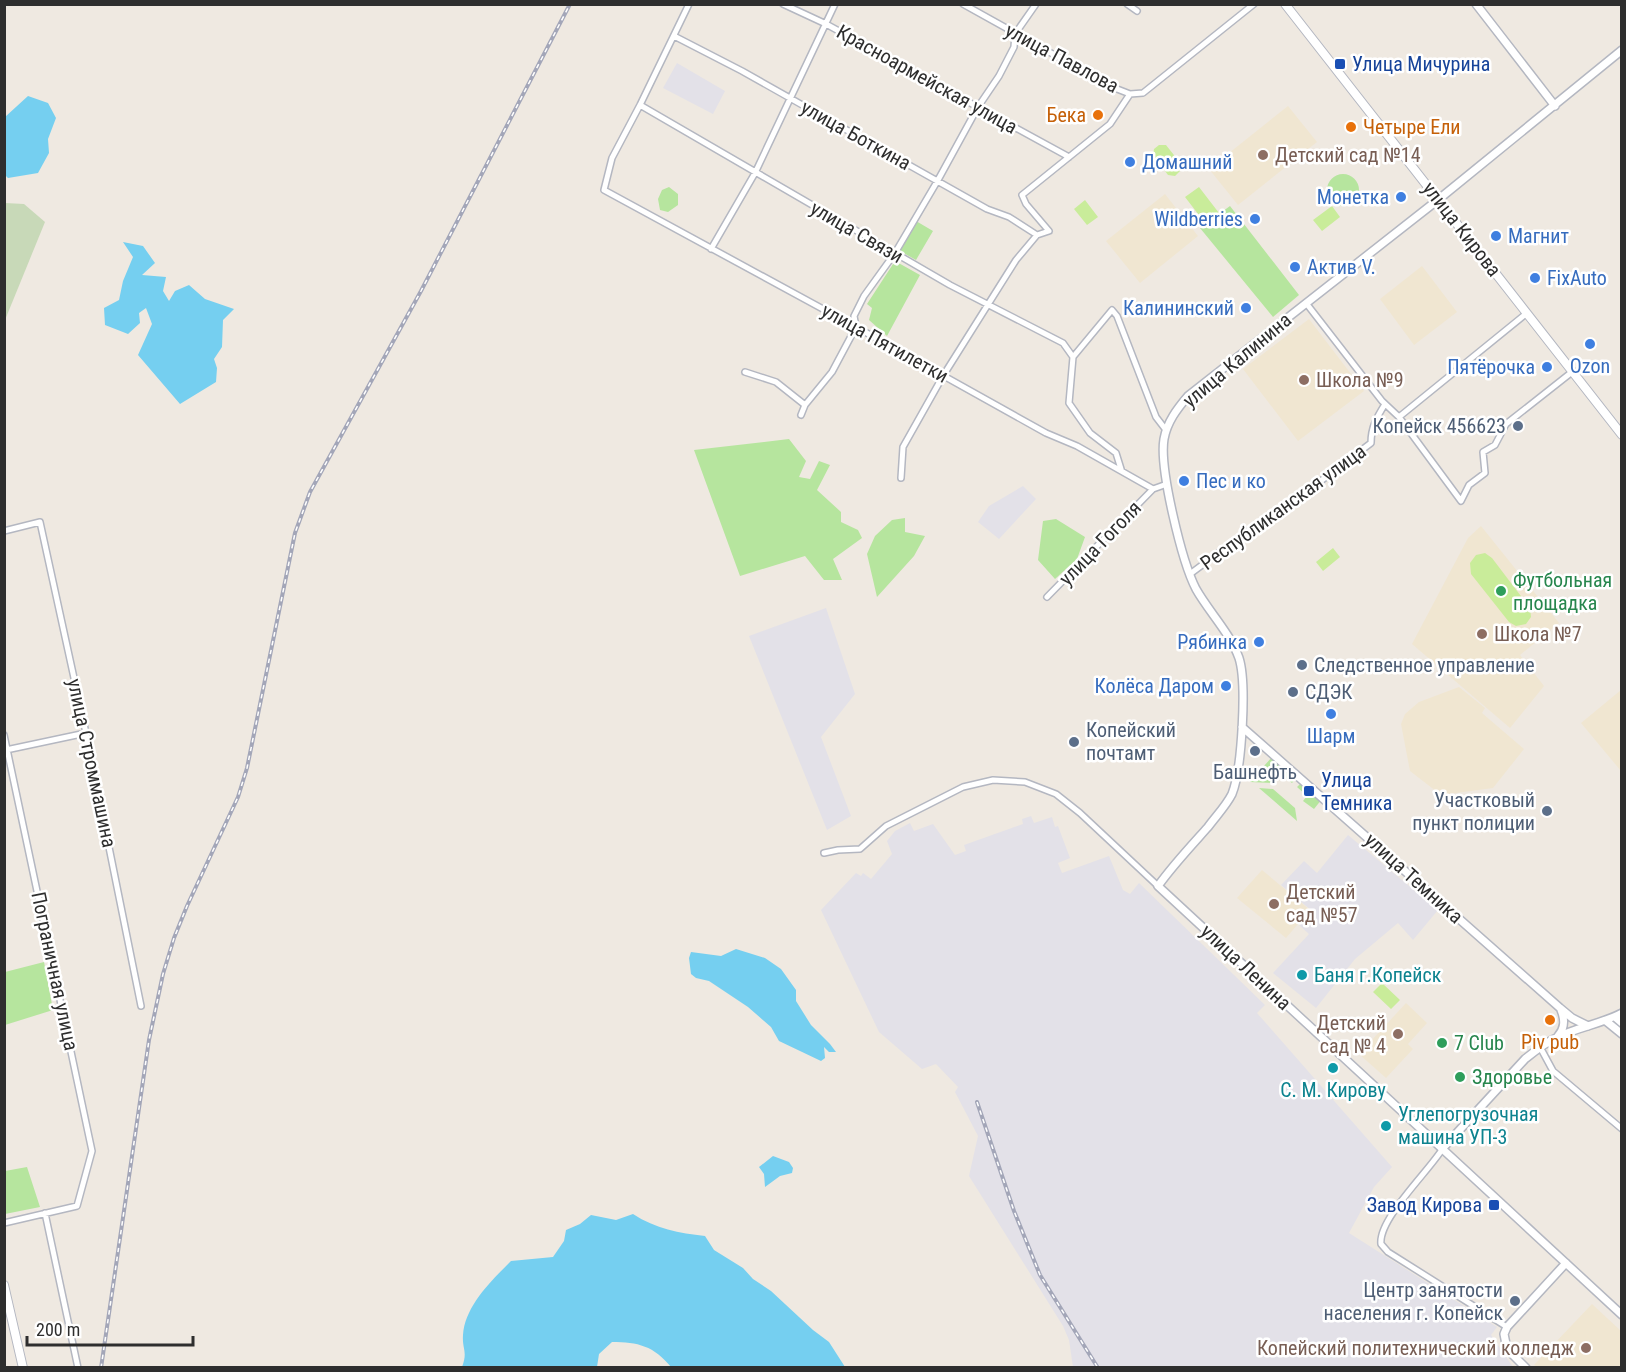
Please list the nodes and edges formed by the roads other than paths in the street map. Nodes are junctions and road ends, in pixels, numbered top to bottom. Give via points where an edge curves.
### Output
1 (689, 4) edge
2 (783, 4) edge
3 (834, 4) edge
4 (963, 4) edge
5 (1036, 4) edge
6 (1127, 4) edge
7 (1254, 4) edge
8 (1285, 4) edge
9 (1476, 4) edge
10 (1137, 11) dead end
11 (825, 24) junction
12 (1015, 34) junction
13 (674, 36) junction
14 (1622, 50) edge
15 (1130, 94) junction
16 (790, 100) junction
17 (640, 105) junction
18 (1555, 106) junction
19 (978, 107) junction
20 (1069, 157) junction
21 (755, 173) junction
22 (938, 180) junction
23 (1439, 199) junction
24 (1037, 235) junction
25 (711, 249) junction
26 (895, 253) junction
27 (1305, 303) junction
28 (988, 304) junction
29 (1527, 313) junction
30 (856, 327) junction
31 (1073, 357) junction
32 (745, 372) dead end
33 (1572, 372) junction
34 (943, 376) junction
35 (1384, 404) junction
36 (805, 405) junction
37 (801, 415) dead end
38 (1400, 417) junction
39 (1166, 430) junction
40 (1622, 435) edge
41 (1121, 468) junction
42 (901, 478) dead end
43 (1167, 484) junction
44 (1154, 489) junction
45 (4, 531) edge
46 (1190, 574) junction
47 (1047, 597) dead end
48 (1242, 727) junction
49 (86, 733) junction
50 (4, 735) edge
51 (6, 750) edge
52 (824, 853) dead end
53 (1158, 886) junction
54 (141, 1005) dead end
55 (1560, 1008) junction
56 (1618, 1015) edge
57 (1606, 1022) junction
58 (1622, 1023) edge
59 (1588, 1026) junction
60 (1622, 1034) edge
61 (1558, 1036) junction
62 (1540, 1047) junction
63 (1622, 1129) edge
64 (1443, 1149) junction
65 (45, 1213) junction
66 (4, 1223) edge
67 (1566, 1263) junction
68 (4, 1286) edge
69 (1622, 1315) edge
70 (1507, 1327) junction
71 (23, 1368) edge
72 (78, 1368) edge
73 (1526, 1368) edge

1 - 13 street
2 - 11 street, Красноармейская улица
3 - 11 street
4 - 12 street, улица Павлова
5 - 12 street
6 - 10 street
7 - 15 street via 1143,93
8 - 23 main road, улица Кирова
9 - 18 street
11 - 16 street
11 - 19 street, Красноармейская улица
12 - 15 street, улица Павлова
12 - 19 street via 1014,47
13 - 16 street, улица Боткина
13 - 17 street
14 - 18 street, улица Калинина
15 - 20 street via 1110,124
16 - 21 street
16 - 22 street, улица Боткина
17 - 21 street, улица Связи
17 - 25 street, улица Пятилетки via 612,158 604,190
18 - 23 street, улица Калинина
19 - 20 street, Красноармейская улица
19 - 22 street
20 - 24 street via 1022,195 1049,231
21 - 25 street
21 - 26 street, улица Связи
22 - 24 street, улица Боткина
22 - 26 street
23 - 27 street, улица Калинина
23 - 29 main road, улица Кирова
24 - 28 street
25 - 30 street, улица Пятилетки
26 - 28 street, улица Связи
26 - 30 street via 864,296 855,316
27 - 35 street
27 - 39 street, улица Калинина via 1188,396
28 - 31 street, улица Связи via 1063,344
28 - 34 street
29 - 33 main road, улица Кирова
29 - 38 street
30 - 34 street, улица Пятилетки
30 - 36 street via 832,372
31 - 39 street via 1112,310 1156,417
31 - 41 street via 1069,403 1090,433 1116,453
32 - 36 street via 776,382
33 - 38 street via 1506,424 1496,445 1483,452 1485,473 1469,485 1461,501
33 - 40 main road, улица Кирова
34 - 41 street, улица Пятилетки via 1046,433
34 - 42 street via 903,447
35 - 38 street
35 - 46 street, Республиканская улица via 1374,422 1371,443
36 - 37 street
39 - 43 street, улица Калинина via 1163,456
41 - 44 street, улица Пятилетки
43 - 44 street
43 - 46 street, улица Калинина
44 - 47 street, улица Гоголя
45 - 49 street, улица Строммашина via 40,522
46 - 48 street, улица Калинина via 1238,657 1243,682
48 - 53 street, улица Калинина via 1232,793
48 - 55 street, улица Темника
49 - 51 street
49 - 54 street, улица Строммашина
50 - 51 street, Пограничная улица
51 - 65 street, Пограничная улица via 92,1151 76,1206
52 - 53 street, улица Ленина via 856,851 886,826 963,787 993,780 1025,782 1056,794
53 - 64 street, улица Ленина
55 - 59 street, улица Темника
55 - 61 street via 1564,1026
56 - 57 street
56 - 58 street
57 - 59 street
57 - 60 street
59 - 61 street
61 - 62 street
62 - 63 street via 1553,1071
62 - 64 street
64 - 67 street, улица Ленина
64 - 70 street via 1404,1197 1382,1235 1381,1244
65 - 66 street
65 - 72 street
67 - 69 street, улица Ленина
67 - 70 street
68 - 71 main road
70 - 73 street via 1504,1339 1511,1354

